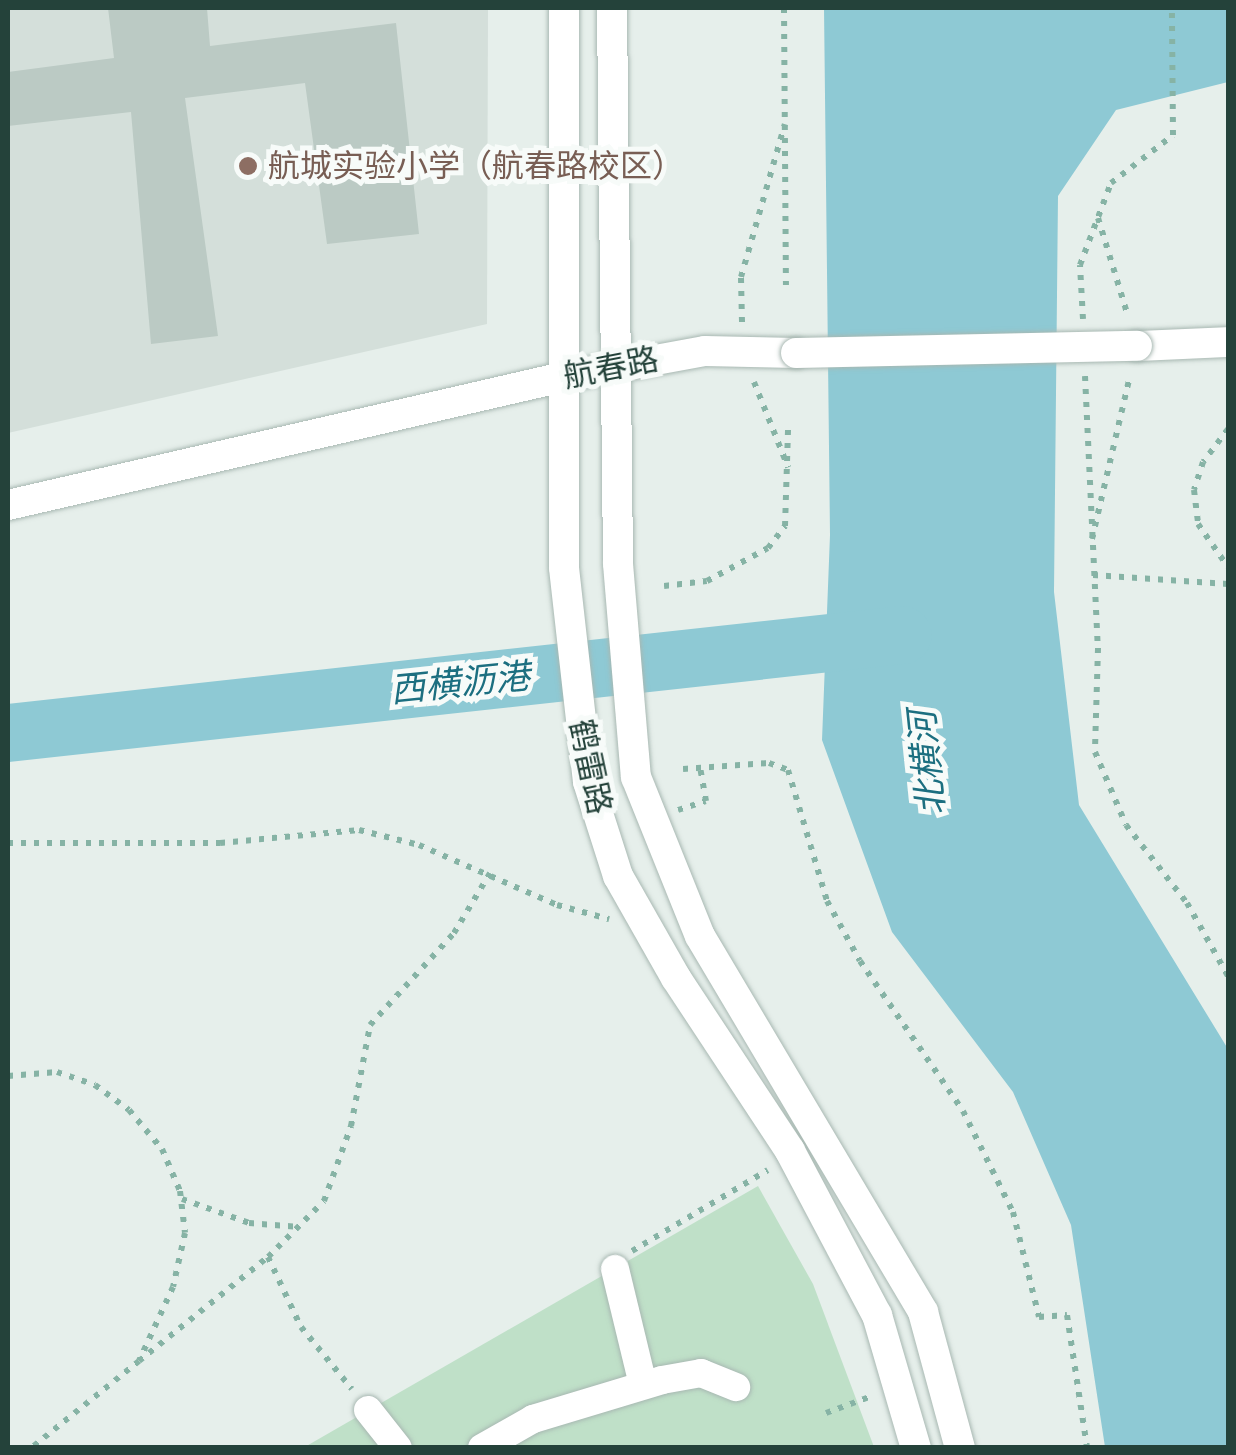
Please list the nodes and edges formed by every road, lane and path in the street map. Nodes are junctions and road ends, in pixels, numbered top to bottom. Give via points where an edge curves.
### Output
1 (564, 8) edge
2 (612, 8) edge
3 (784, 8) edge
4 (1172, 8) edge
5 (785, 124) junction
6 (1098, 218) junction
7 (786, 284) dead end
8 (1084, 337) dead end
9 (1228, 342) edge
10 (1138, 346) junction
11 (742, 352) junction
12 (1084, 355) dead end
13 (614, 368) junction
14 (563, 376) junction
15 (788, 429) dead end
16 (1228, 429) edge
17 (788, 467) junction
18 (8, 505) edge
19 (1091, 545) junction
20 (1228, 567) edge
21 (1093, 575) junction
22 (1228, 584) edge
23 (664, 586) dead end
24 (700, 768) junction
25 (684, 769) dead end
26 (653, 819) junction
27 (8, 843) edge
28 (490, 873) junction
29 (648, 930) junction
30 (1228, 976) edge
31 (8, 1076) edge
32 (793, 1156) junction
33 (181, 1198) junction
34 (301, 1227) junction
35 (268, 1257) junction
36 (615, 1269) joint
37 (139, 1360) junction
38 (643, 1385) junction
39 (736, 1387) dead end
40 (898, 1387) junction
41 (368, 1410) joint
42 (826, 1413) dead end
43 (31, 1448) edge
44 (398, 1448) edge
45 (482, 1448) edge
46 (916, 1448) edge
47 (960, 1448) edge
48 (1087, 1448) edge

1 - 14 street, 鹤雷路
2 - 13 street, 鹤雷路
3 - 5 path
4 - 6 path via 1173,136 1111,183
5 - 7 path
5 - 11 path via 741,277
6 - 8 path via 1080,265
6 - 10 path
9 - 10 street, 航春路
10 - 11 street, 航春路, bridge
10 - 19 path
11 - 13 street, 航春路 via 705,351
11 - 17 path
12 - 19 path
13 - 14 street, 航春路
13 - 26 street, 鹤雷路 via 618,564 636,777
14 - 18 street, 航春路
14 - 29 street, 鹤雷路 via 564,568 588,782 618,876
15 - 17 path
16 - 20 path via 1203,462 1194,490 1198,524
17 - 23 path via 784,526 768,548 707,581
19 - 21 path
21 - 22 path
21 - 30 path via 1095,752 1126,824 1187,902
24 - 25 path
24 - 26 path via 706,801
24 - 48 path via 770,763 788,770 828,901 860,961 963,1112 1013,1212 1040,1317 1067,1315
26 - 47 street, 鹤雷路 via 700,936 923,1312
27 - 28 path via 220,843 359,830
28 - 29 path via 557,905
28 - 34 path via 454,933 370,1024 340,1162 324,1201
29 - 32 street, 鹤雷路
31 - 33 path via 56,1072 95,1085 162,1148
32 - 36 path via 620,1258
32 - 40 street, 鹤雷路 via 877,1315
33 - 34 path via 249,1224
33 - 37 path via 184,1234 172,1287
34 - 35 path
35 - 37 path
35 - 41 path via 300,1328
36 - 38 street
37 - 43 path
38 - 39 street via 701,1374
38 - 45 street via 533,1419
40 - 42 path
40 - 46 street, 鹤雷路
41 - 44 street

